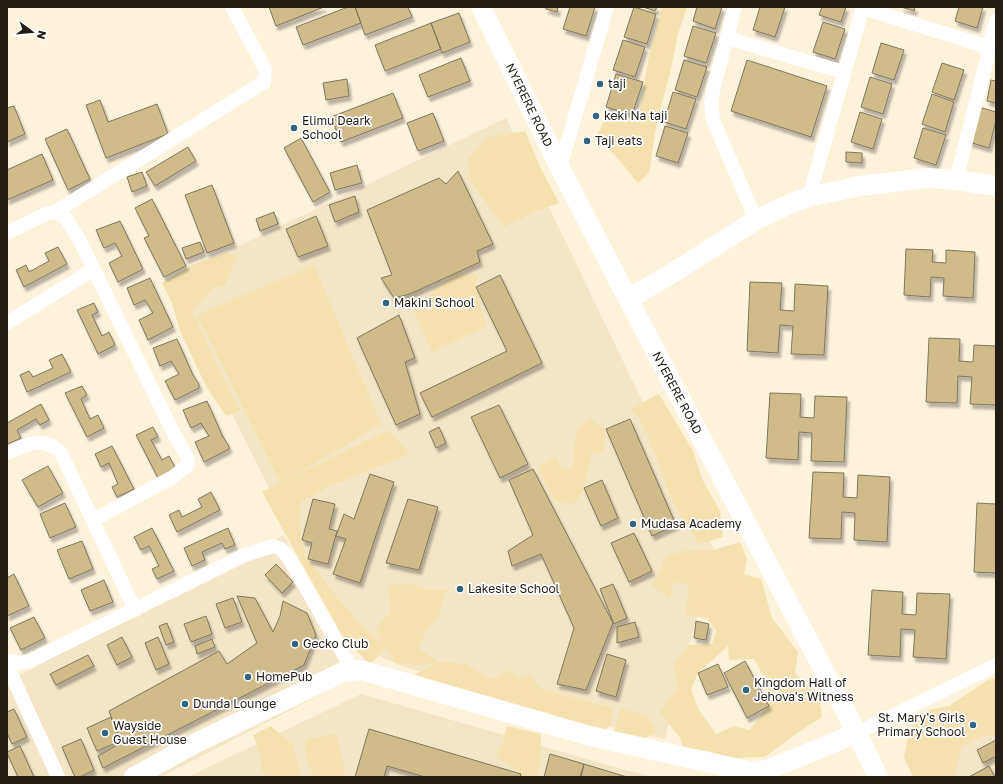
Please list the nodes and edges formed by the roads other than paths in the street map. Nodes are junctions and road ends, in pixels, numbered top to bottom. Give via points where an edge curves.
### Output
1 (232, 7) edge
2 (481, 7) edge
3 (607, 7) edge
4 (735, 7) edge
5 (863, 7) edge
6 (996, 21) edge
7 (726, 38) junction
8 (988, 47) junction
9 (844, 72) junction
10 (560, 168) junction
11 (956, 180) junction
12 (996, 186) edge
13 (809, 197) junction
14 (55, 212) junction
15 (756, 220) junction
16 (7, 233) edge
17 (94, 269) junction
18 (628, 299) junction
19 (7, 323) edge
20 (7, 453) edge
21 (92, 520) junction
22 (135, 610) junction
23 (7, 661) edge
24 (7, 665) edge
25 (996, 665) edge
26 (353, 671) junction
27 (857, 733) junction
28 (58, 777) edge
29 (134, 777) edge
30 (878, 777) edge

1 - 14 street via 264,69 264,82
2 - 10 street, NYERERE ROAD
3 - 10 street
4 - 7 street
5 - 8 street
5 - 9 street
6 - 8 street
7 - 9 street
7 - 15 street via 713,90 713,120
8 - 11 street
9 - 13 street
10 - 18 street, NYERERE ROAD
11 - 12 street
11 - 13 street via 928,178 892,181
13 - 15 street
14 - 16 street
14 - 17 street via 65,217
15 - 18 street
17 - 19 street
17 - 21 street via 187,457 188,465 173,477
18 - 27 street, NYERERE ROAD
20 - 21 street via 33,443 54,446 61,453
21 - 22 street
22 - 23 street via 30,661
22 - 26 street via 245,555 273,546 281,549 289,558
24 - 28 street
25 - 27 street
26 - 27 street via 361,670 590,736 752,772 767,770
26 - 29 street via 344,672 196,743
27 - 30 street, NYERERE ROAD

